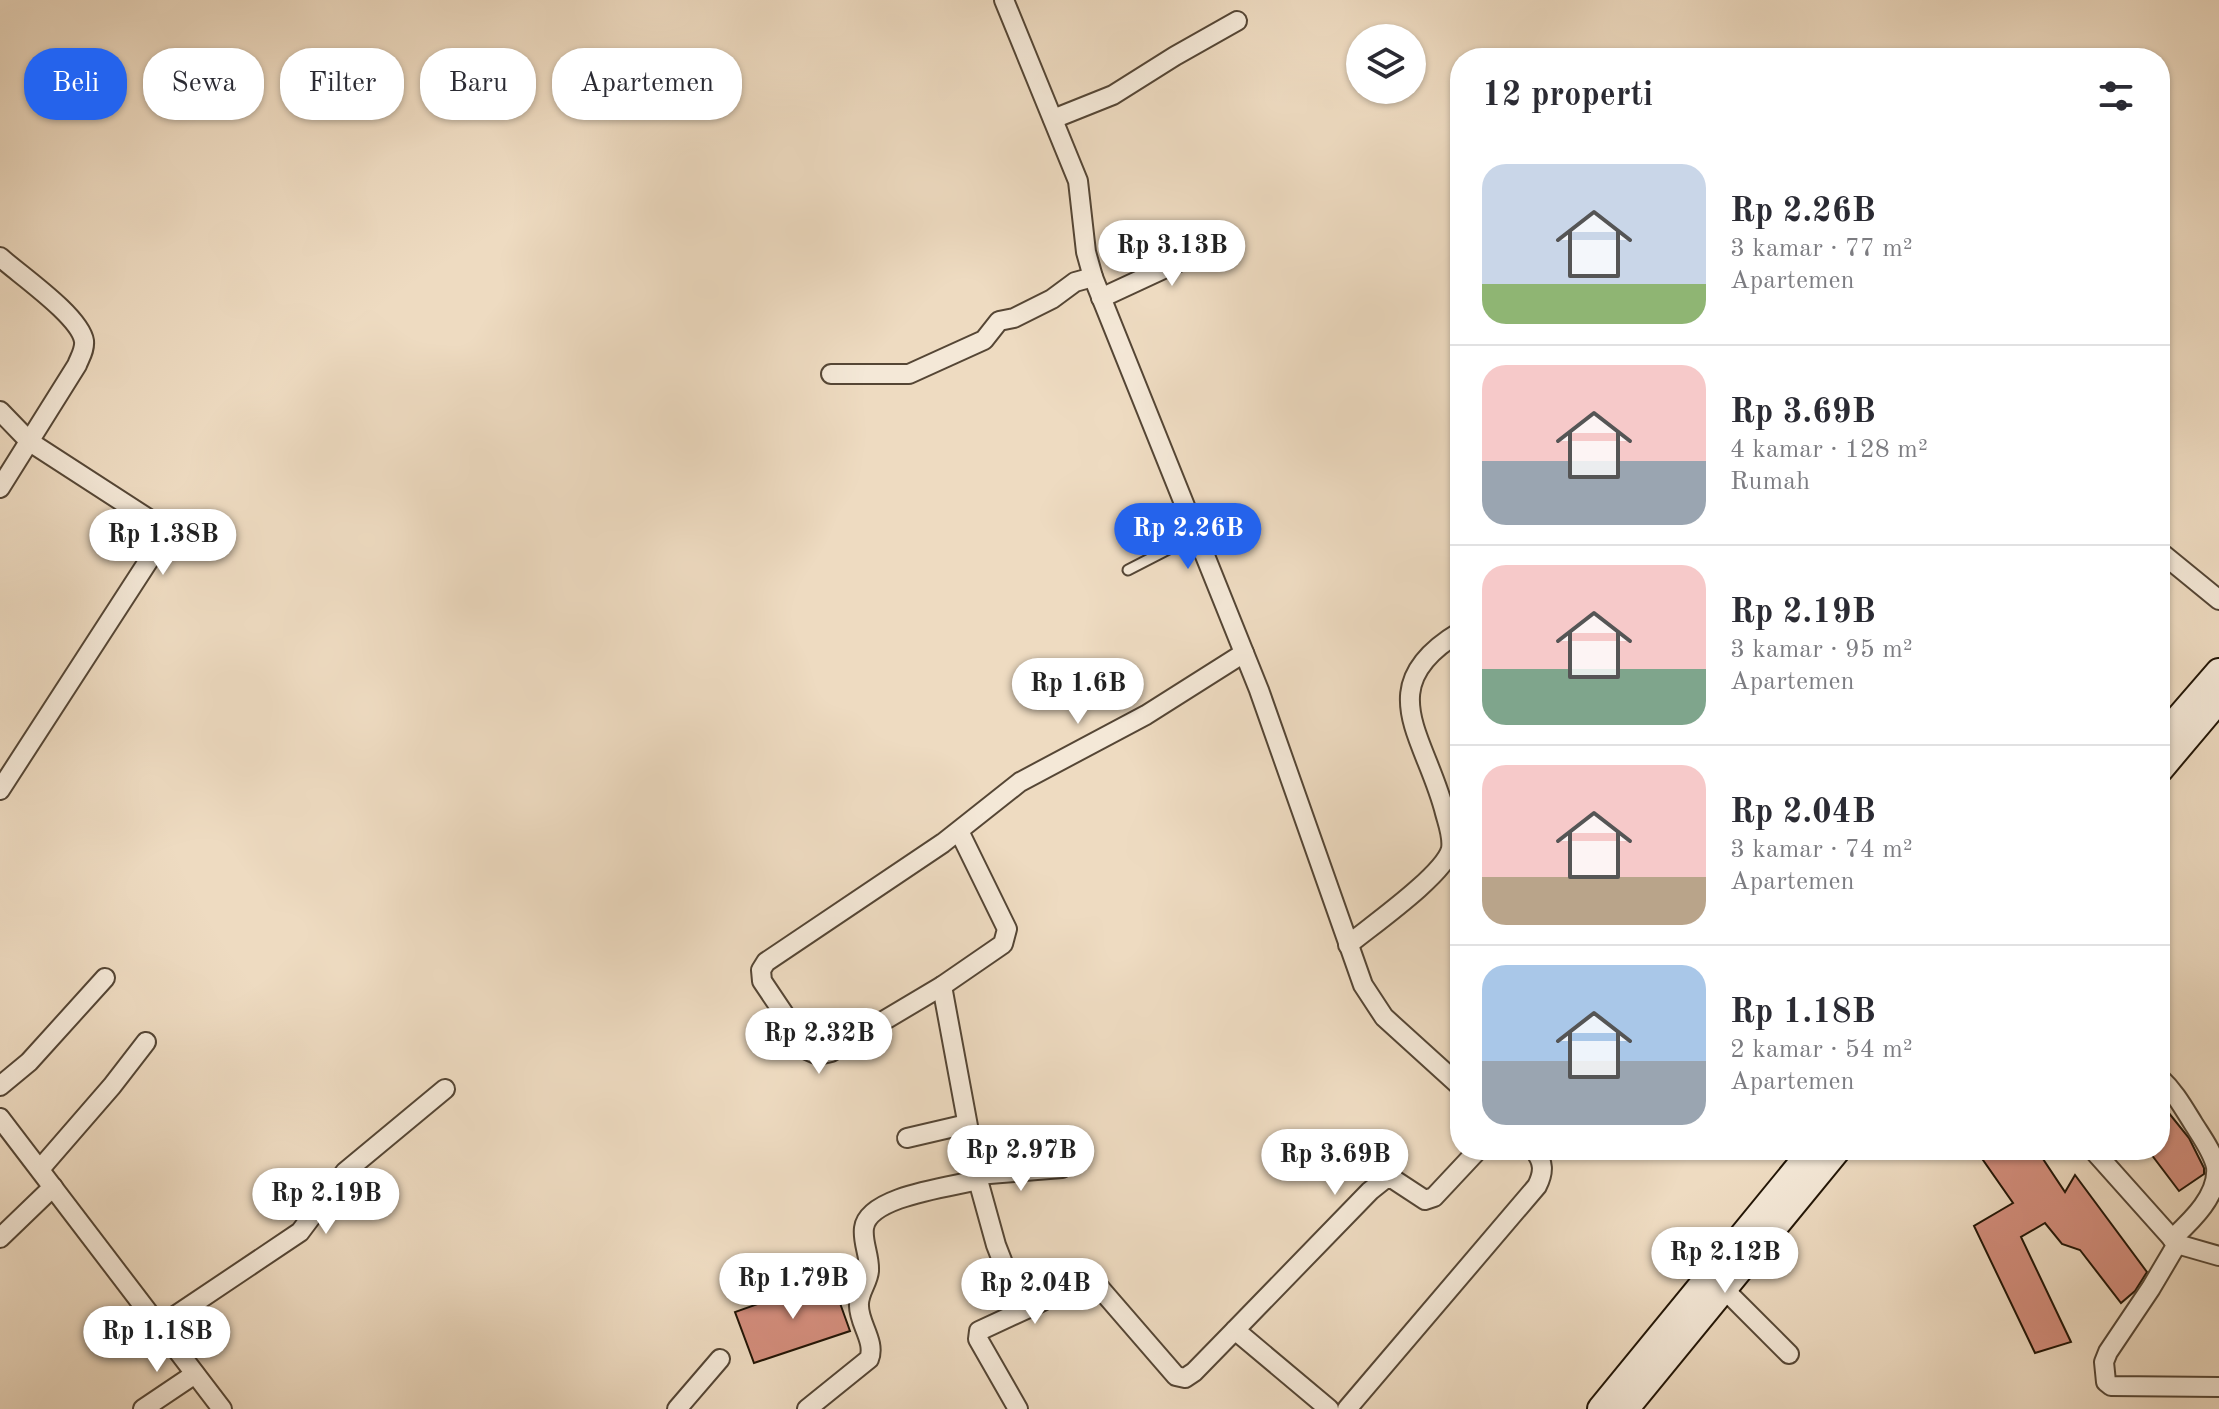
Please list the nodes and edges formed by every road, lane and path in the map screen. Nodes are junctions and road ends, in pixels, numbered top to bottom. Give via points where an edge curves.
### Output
1 (1004, 0) edge
2 (1237, 21) dead end
3 (1053, 119) junction
4 (1226, 240) dead end
5 (0, 257) edge
6 (1093, 277) junction
7 (1101, 298) junction
8 (831, 374) dead end
9 (0, 411) edge
10 (30, 442) junction
11 (0, 488) edge
12 (1196, 535) junction
13 (2170, 560) edge
14 (1128, 570) dead end
15 (2219, 600) edge
16 (1450, 638) edge
17 (1244, 653) junction
18 (2216, 694) edge
19 (2170, 732) edge
20 (2170, 756) edge
21 (0, 790) edge
22 (959, 831) junction
23 (1450, 833) edge
24 (1450, 850) edge
25 (1348, 945) junction
26 (105, 978) dead end
27 (942, 986) junction
28 (146, 1042) dead end
29 (1450, 1077) edge
30 (0, 1086) edge
31 (2170, 1088) edge
32 (445, 1089) dead end
33 (0, 1118) edge
34 (967, 1124) junction
35 (907, 1138) dead end
36 (1469, 1160) edge
37 (1540, 1160) edge
38 (1805, 1160) edge
39 (1829, 1160) edge
40 (2102, 1160) edge
41 (1062, 1168) dead end
42 (40, 1169) junction
43 (978, 1178) junction
44 (53, 1187) junction
45 (0, 1238) edge
46 (2174, 1241) junction
47 (2219, 1256) edge
48 (1723, 1288) junction
49 (1033, 1306) junction
50 (160, 1326) junction
51 (1235, 1330) junction
52 (1789, 1354) dead end
53 (720, 1359) dead end
54 (195, 1374) junction
55 (2219, 1387) edge
56 (143, 1409) edge
57 (222, 1409) edge
58 (677, 1409) edge
59 (807, 1409) edge
60 (1018, 1409) edge
61 (1329, 1409) edge
62 (1347, 1409) edge
63 (1601, 1409) edge
64 (1625, 1409) edge

1 - 3 street
2 - 3 street via 1113,95
3 - 6 street via 1078,181
4 - 7 street
5 - 10 street via 83,337 77,365
6 - 7 street
6 - 8 street via 999,321 984,340 909,374
7 - 12 street
9 - 10 street
10 - 11 street
10 - 21 street via 152,521 160,543
12 - 14 lane
12 - 17 street
13 - 15 street
16 - 23 street via 1427,657 1408,691
17 - 22 street via 1146,715 1037,771
17 - 25 street
18 - 19 main road
18 - 20 main road
22 - 27 street via 1007,929 1003,944
22 - 27 street via 815,927 761,970 762,981 809,1051 818,1055
24 - 25 street via 1431,877
25 - 29 street via 1367,993 1384,1017
26 - 30 street via 29,1062
27 - 34 street
28 - 42 street
31 - 46 street via 2216,1168 2199,1214
32 - 50 street via 345,1172 300,1232
33 - 42 street
34 - 35 street
34 - 43 street
36 - 51 street via 1425,1200 1385,1179
37 - 62 street via 1537,1186
38 - 63 main road
39 - 48 main road
40 - 46 street
41 - 43 street
42 - 44 street
43 - 49 street via 1003,1263
43 - 59 street via 895,1200 870,1214 864,1224 869,1275 858,1304 872,1351
44 - 45 street
44 - 50 street
46 - 47 street
46 - 55 street via 2151,1288 2108,1352 2106,1382
48 - 52 street
48 - 64 main road
49 - 51 street via 1092,1279 1176,1376 1185,1378
49 - 60 street via 979,1331 978,1339
50 - 54 street
51 - 61 street
53 - 58 street
54 - 56 street
54 - 57 street

